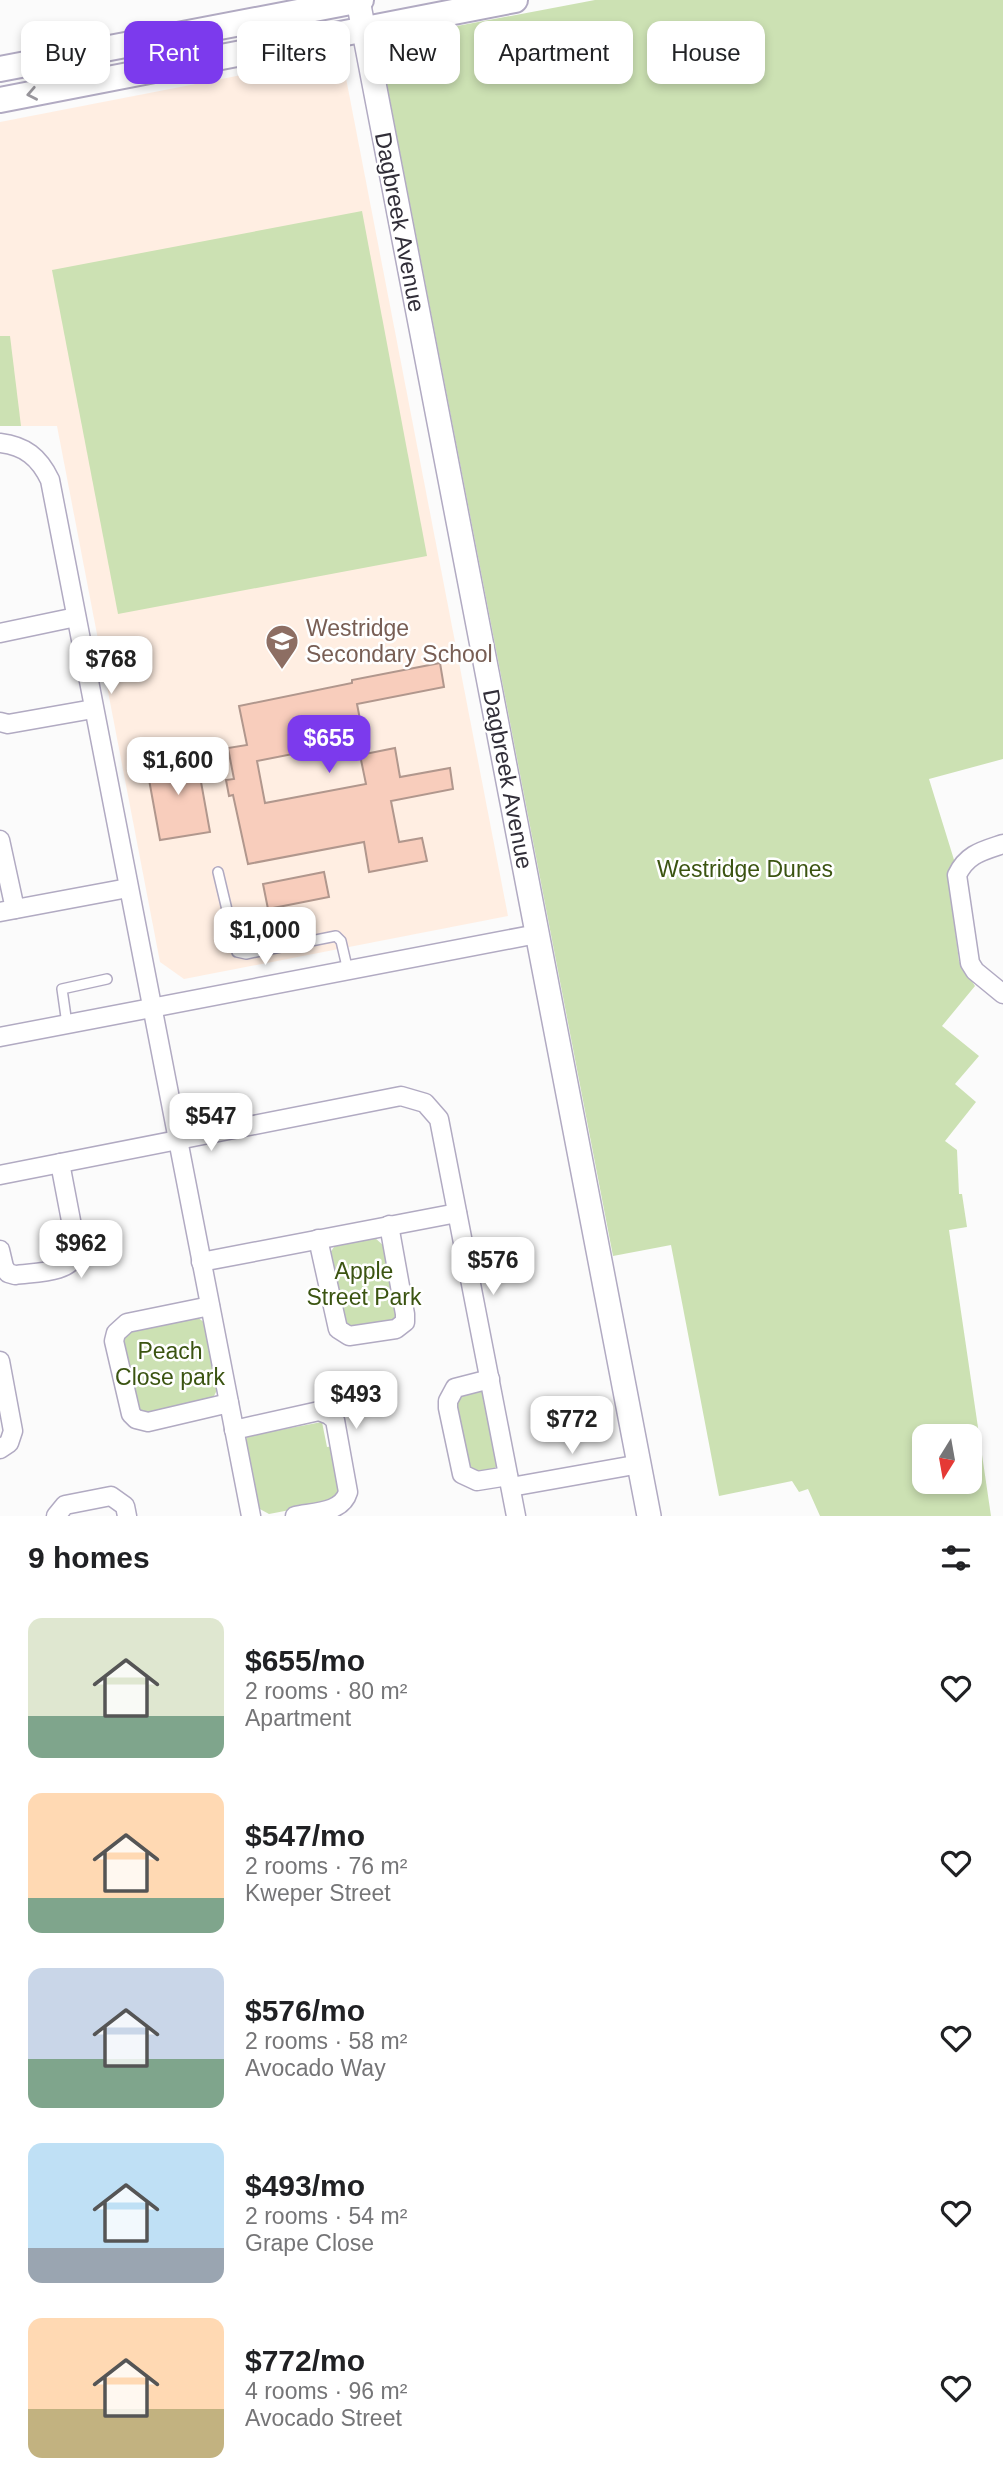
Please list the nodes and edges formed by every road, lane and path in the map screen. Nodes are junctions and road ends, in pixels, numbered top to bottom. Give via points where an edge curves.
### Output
1 (359, 0) edge
2 (515, 0) edge
3 (363, 30) junction
4 (0, 69) edge
5 (0, 100) edge
6 (0, 443) edge
7 (76, 617) junction
8 (0, 633) edge
9 (93, 709) junction
10 (0, 722) edge
11 (0, 840) edge
12 (1003, 844) edge
13 (218, 872) dead end
14 (128, 888) junction
15 (8, 911) edge
16 (537, 934) junction
17 (348, 971) junction
18 (107, 979) dead end
19 (1003, 994) edge
20 (152, 1007) junction
21 (68, 1024) junction
22 (0, 1037) edge
23 (177, 1140) junction
24 (60, 1163) junction
25 (0, 1175) edge
26 (457, 1213) junction
27 (389, 1225) junction
28 (318, 1240) junction
29 (0, 1250) edge
30 (201, 1262) junction
31 (210, 1306) junction
32 (0, 1362) edge
33 (490, 1380) junction
34 (229, 1403) junction
35 (234, 1430) junction
36 (0, 1449) edge
37 (640, 1464) junction
38 (510, 1481) junction
39 (56, 1516) edge
40 (127, 1516) edge
41 (251, 1516) edge
42 (295, 1516) edge
43 (516, 1516) edge
44 (649, 1516) edge

1 - 3 street, Dagbreek Avenue
1 - 4 main road
2 - 3 main road
3 -> 5 main road
3 - 16 street, Dagbreek Avenue
6 - 7 street via 32,454 50,480
7 - 8 street
7 - 9 street
9 - 10 street
9 - 14 street
11 - 15 street
12 - 19 street via 972,854 957,875 970,963
13 - 17 lane via 235,948 240,953 336,936
14 - 15 street
14 - 20 street
16 - 17 street
16 - 37 street, Dagbreek Avenue
17 - 20 street
18 - 21 lane via 62,989
20 - 21 street
20 - 23 street
21 - 22 street
23 - 24 street
23 - 26 street via 401,1096 425,1103 439,1119
23 - 30 street
24 - 25 street
24 - 29 street via 77,1252 74,1261 15,1275 4,1267
26 - 27 street
26 - 33 street
27 - 28 street
27 - 28 street via 405,1314 405,1322 396,1329 349,1336 338,1329
28 - 30 street
30 - 31 street
31 - 34 street
31 - 34 street via 127,1323 114,1341 136,1419 148,1422
32 - 36 street via 13,1431 9,1443
33 - 38 street
33 - 38 street via 455,1388 448,1408 462,1474 477,1481
34 - 35 street
35 - 41 street
35 - 42 street via 319,1411 334,1420 346,1500 337,1507
37 - 38 street
37 - 44 street, Dagbreek Avenue
38 - 43 street
39 - 40 street via 65,1505 104,1496 117,1498

